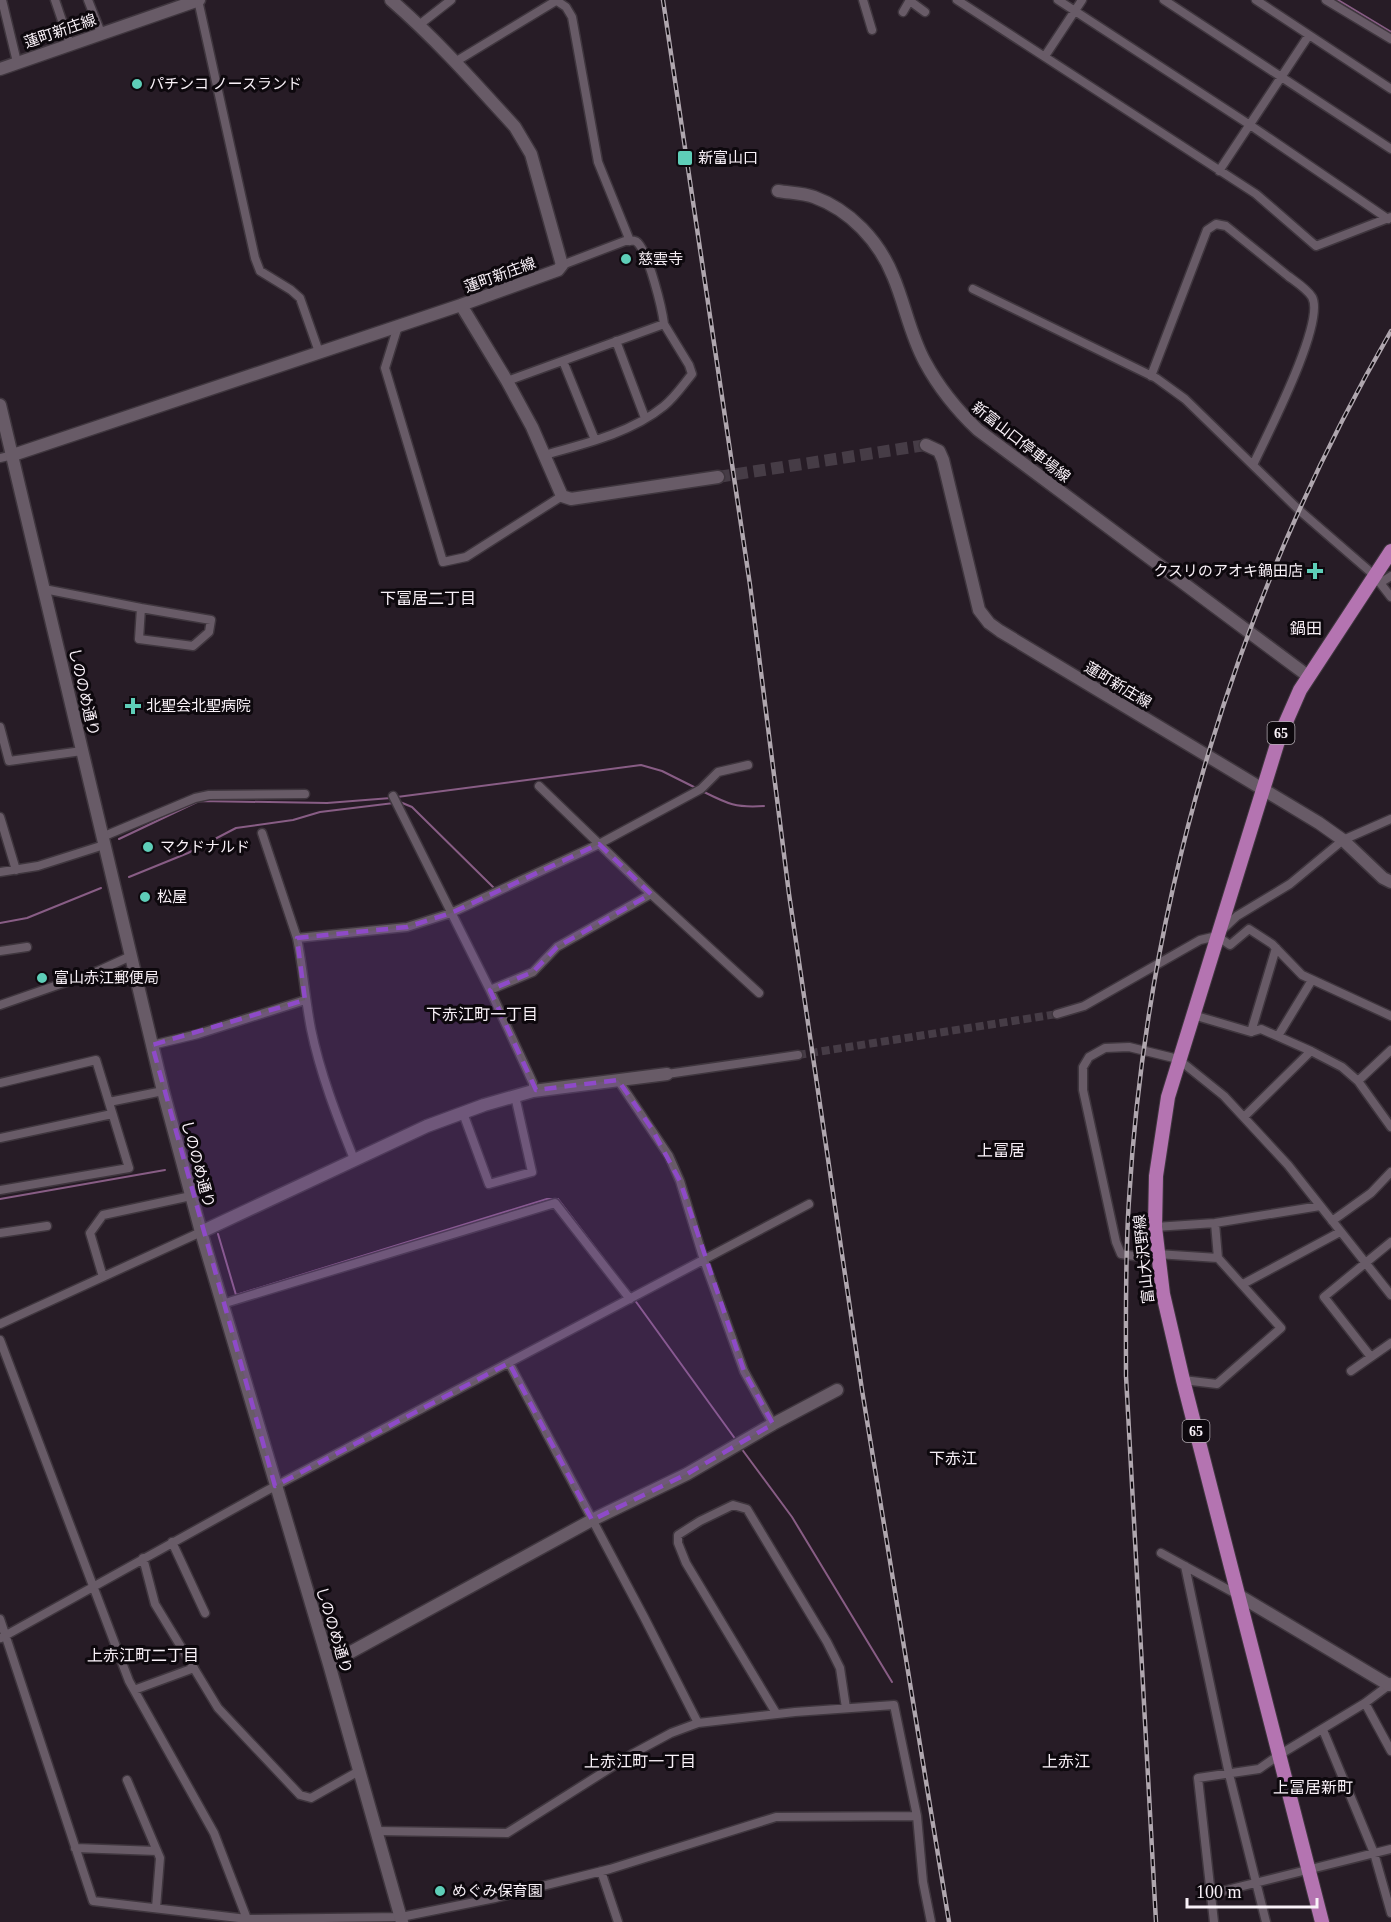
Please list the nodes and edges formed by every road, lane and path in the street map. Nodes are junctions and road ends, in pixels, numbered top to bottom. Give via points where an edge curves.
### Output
1 (2, 0) edge
2 (56, 0) edge
3 (88, 0) edge
4 (198, 0) edge
5 (391, 0) edge
6 (451, 0) edge
7 (863, 0) edge
8 (957, 0) edge
9 (1058, 0) edge
10 (1082, 0) edge
11 (1164, 0) edge
12 (1256, 0) edge
13 (1326, 0) edge
14 (910, 1) edge
15 (1074, 11) junction
16 (903, 12) dead end
17 (925, 12) dead end
18 (419, 25) junction
19 (872, 30) dead end
20 (101, 33) junction
21 (1309, 36) junction
22 (1391, 39) edge
23 (70, 44) junction
24 (1045, 56) junction
25 (17, 62) junction
26 (455, 62) junction
27 (0, 69) edge
28 (1281, 77) junction
29 (1391, 89) edge
30 (1250, 125) junction
31 (1391, 149) edge
32 (1220, 171) junction
33 (778, 191) dead end
34 (1389, 218) edge
35 (630, 241) junction
36 (562, 265) junction
37 (973, 289) dead end
38 (461, 305) junction
39 (664, 324) junction
40 (398, 326) junction
41 (616, 341) junction
42 (320, 352) junction
43 (563, 361) junction
44 (1151, 376) junction
45 (507, 381) junction
46 (0, 405) edge
47 (645, 417) junction
48 (596, 440) junction
49 (926, 445) dead end
50 (544, 455) junction
51 (6, 457) edge
52 (1253, 465) junction
53 (718, 477) tunnel mouth
54 (562, 496) junction
55 (1391, 550) edge
56 (1391, 576) edge
57 (1377, 579) junction
58 (44, 589) junction
59 (1391, 597) edge
60 (141, 608) junction
61 (1308, 676) junction
62 (0, 727) edge
63 (82, 751) junction
64 (748, 765) dead end
65 (539, 786) dead end
66 (1263, 791) junction
67 (305, 794) dead end
68 (393, 796) dead end
69 (0, 818) edge
70 (1391, 819) edge
71 (261, 833) dead end
72 (1343, 840) junction
73 (103, 841) junction
74 (599, 844) junction
75 (16, 870) junction
76 (0, 872) edge
77 (1391, 882) edge
78 (651, 894) junction
79 (451, 914) junction
80 (1217, 936) junction
81 (297, 938) junction
82 (27, 947) dead end
83 (1276, 948) junction
84 (0, 951) edge
85 (131, 956) junction
86 (1312, 980) junction
87 (490, 990) junction
88 (759, 993) dead end
89 (305, 1000) junction
90 (0, 1005) edge
91 (1057, 1014) tunnel mouth
92 (1193, 1015) junction
93 (1391, 1016) edge
94 (1251, 1032) junction
95 (1278, 1036) junction
96 (152, 1045) junction
97 (1391, 1050) edge
98 (1311, 1051) junction
99 (798, 1055) tunnel mouth
100 (1178, 1059) junction
101 (667, 1074) joint
102 (618, 1080) junction
103 (1358, 1081) junction
104 (0, 1083) edge
105 (533, 1090) junction
106 (163, 1091) junction
107 (515, 1096) junction
108 (109, 1102) junction
109 (463, 1113) junction
110 (112, 1114) junction
111 (1244, 1117) junction
112 (1391, 1127) edge
113 (0, 1138) edge
114 (354, 1160) junction
115 (1391, 1172) edge
116 (0, 1191) edge
117 (191, 1196) junction
118 (809, 1204) dead end
119 (1320, 1206) junction
120 (1332, 1221) junction
121 (1215, 1223) junction
122 (47, 1226) dead end
123 (1155, 1227) junction
124 (201, 1232) junction
125 (1340, 1232) junction
126 (0, 1233) edge
127 (1391, 1242) edge
128 (1157, 1254) junction
129 (1218, 1258) junction
130 (705, 1260) junction
131 (1365, 1264) junction
132 (103, 1277) junction
133 (1244, 1284) junction
134 (1391, 1295) edge
135 (630, 1299) junction
136 (222, 1304) junction
137 (0, 1324) edge
138 (0, 1340) edge
139 (1391, 1343) edge
140 (1371, 1357) junction
141 (509, 1363) junction
142 (1351, 1371) dead end
143 (1183, 1380) junction
144 (837, 1390) dead end
145 (773, 1424) junction
146 (275, 1486) junction
147 (592, 1520) junction
148 (172, 1542) junction
149 (1161, 1553) dead end
150 (143, 1558) junction
151 (1185, 1566) junction
152 (93, 1585) junction
153 (1238, 1595) junction
154 (205, 1613) dead end
155 (0, 1619) edge
156 (3, 1637) edge
157 (329, 1664) junction
158 (194, 1668) junction
159 (1390, 1684) edge
160 (134, 1690) junction
161 (1365, 1703) junction
162 (846, 1708) junction
163 (776, 1713) junction
164 (698, 1723) junction
165 (1323, 1730) junction
166 (1391, 1751) edge
167 (1279, 1755) junction
168 (359, 1772) junction
169 (1229, 1774) junction
170 (127, 1780) dead end
171 (916, 1816) junction
172 (377, 1832) junction
173 (75, 1848) junction
174 (1391, 1849) edge
175 (157, 1851) junction
176 (1374, 1853) junction
177 (1308, 1870) junction
178 (601, 1871) junction
179 (1256, 1883) junction
180 (1211, 1894) junction
181 (156, 1908) junction
182 (1391, 1913) edge
183 (247, 1918) junction
184 (402, 1919) edge
185 (1266, 1920) edge
186 (618, 1922) edge
187 (931, 1922) edge
188 (1214, 1922) edge
189 (1254, 1922) edge
190 (1322, 1922) edge

1 - 25 street
2 - 23 street
3 - 20 street
4 - 20 main road, 蓮町新庄線
4 - 42 street via 255,258 260,271 300,298
5 - 18 main road
6 - 18 street
7 - 19 street
8 - 24 street
9 - 15 street
10 - 15 street
11 - 28 street
12 - 21 street
13 - 22 street
14 - 16 street
14 - 17 street
15 - 24 street
15 - 30 street
18 - 26 main road
20 - 23 main road, 蓮町新庄線
21 - 28 street
21 - 29 street
23 - 25 main road, 蓮町新庄線
24 - 32 street
25 - 27 main road, 蓮町新庄線
26 - 35 street via 554,2 566,7 572,17 598,162
26 - 36 main road via 515,126 531,154
28 - 30 street
28 - 31 street
30 - 32 street
30 - 34 street
32 - 34 street via 1256,194 1316,246
33 - 61 main road, 新富山口停車場線 via 814,197 867,233 893,276 924,360 958,411 1004,450
35 - 36 street
35 - 39 street via 638,243 645,255
36 - 38 main road, 蓮町新庄線 via 558,270
37 - 44 street
38 - 40 main road
38 - 45 main road, 蓮町新庄線
39 - 41 street
39 - 47 street via 692,374 663,407
40 - 42 main road
40 - 54 street via 385,368 443,562 466,556
41 - 43 street
41 - 47 street
42 - 51 main road
43 - 45 street
43 - 48 street
44 - 52 street via 1185,399
44 - 52 street via 1207,230 1216,224 1226,226 1298,284 1315,306 1297,369
45 - 50 main road, 蓮町新庄線
46 - 51 main road, しののめ通り
47 - 48 street
48 - 50 street
49 - 66 main road, 蓮町新庄線 via 939,451 943,460 979,610 989,623
50 - 54 main road, 蓮町新庄線
51 - 58 main road, しののめ通り
52 - 57 street
53 - 54 main road via 570,499
55 - 57 main road, 富山大沢野線 / 65
56 - 57 street
57 - 59 street
57 - 61 main road, 富山大沢野線 / 65
58 - 60 street
58 - 63 main road, しののめ通り
60 - 60 street via 139,639 194,646 209,632 211,620
61 - 66 main road, 富山大沢野線 / 65 via 1279,738
62 - 63 street via 9,761
63 - 73 main road, しののめ通り
64 - 74 street via 718,772 701,789
65 - 74 street
66 - 72 main road, 蓮町新庄線
66 - 80 main road, 富山大沢野線 / 65
67 - 73 street via 195,798
68 - 79 street
69 - 75 street
70 - 72 street
71 - 81 street
72 - 77 main road, 蓮町新庄線
72 - 80 street via 1290,884 1227,923
73 - 75 street via 38,866
73 - 85 main road, しののめ通り
74 - 78 street
74 - 79 street
75 - 76 street
78 - 87 street via 557,947 533,972
78 - 88 street
79 - 81 street via 407,927
79 - 87 street
80 - 83 street via 1230,945 1249,929
80 - 91 street via 1200,939 1084,1006
80 - 92 main road, 富山大沢野線 / 65
81 - 89 street
82 - 84 street
83 - 86 street
83 - 94 street
85 - 90 street
85 - 96 main road, しののめ通り
86 - 93 street
86 - 95 street
87 - 105 street
89 - 96 street
89 - 114 street via 324,1075
92 - 94 street
92 - 100 main road, 富山大沢野線 / 65
94 - 95 street via 1261,1029
95 - 98 street
96 - 106 main road, しののめ通り
97 - 103 street
98 - 103 street via 1342,1067
98 - 111 street
99 - 101 street
100 - 111 street
100 - 123 main road, 富山大沢野線 / 65 via 1156,1176
100 - 128 street via 1129,1047 1105,1048 1089,1057 1083,1067 1083,1090 1116,1242 1121,1254
101 - 102 main road
102 - 105 main road
102 - 130 street via 669,1156
103 - 112 street
104 - 108 street via 96,1060
105 - 107 main road
106 - 108 street
106 - 117 main road, しののめ通り
107 - 109 main road
107 - 109 street via 532,1172 489,1184
108 - 110 street
109 - 114 main road
110 - 113 street
110 - 116 street via 129,1168
111 - 119 street
114 - 124 main road
115 - 120 street via 1371,1193
117 - 124 main road, しののめ通り
117 - 132 street via 103,1215 90,1233
118 - 130 street
119 - 120 street
119 - 121 street
120 - 125 street
121 - 123 street
121 - 129 street
122 - 126 street
123 - 128 main road, 富山大沢野線 / 65
124 - 132 street
124 - 136 main road, しののめ通り
125 - 131 street
125 - 133 street
127 - 131 street
128 - 129 street
128 - 143 main road, 富山大沢野線 / 65
129 - 133 street
130 - 135 street
130 - 145 street via 744,1371
131 - 134 street
131 - 140 street via 1324,1297
132 - 137 street
133 - 143 street via 1281,1328 1217,1384
135 - 136 street via 555,1203
135 - 141 street
136 - 146 main road, しののめ通り
138 - 152 street
139 - 140 street
140 - 142 street
141 - 146 street
141 - 147 street
143 - 153 main road, 富山大沢野線 / 65
144 - 145 main road
145 - 147 main road via 687,1474
146 - 148 street
146 - 157 main road, しののめ通り
147 - 157 main road
147 - 164 street
148 - 150 street
148 - 154 street
149 - 151 street
150 - 152 street
150 - 158 street via 155,1604
151 - 153 street
151 - 169 street
152 - 156 street
152 - 160 street
153 - 159 main road
153 - 167 main road, 富山大沢野線 / 65
155 - 156 street
156 - 173 street
157 - 168 main road, しののめ通り
158 - 160 street
158 - 168 street via 218,1708 300,1795 311,1798
159 - 161 street
160 - 183 street via 214,1833
161 - 165 street
161 - 166 street
162 - 163 street
162 - 163 street via 840,1668 827,1642 747,1509 733,1504 678,1535 678,1542
162 - 171 street via 894,1705
163 - 164 street
164 - 172 street via 634,1753 507,1833
165 - 167 street
165 - 176 street
167 - 169 street via 1259,1769
167 - 177 main road, 富山大沢野線 / 65
168 - 172 main road, しののめ通り
169 - 179 street
169 - 180 street via 1198,1778
170 - 175 street
171 - 178 street via 776,1817
171 - 187 street
172 - 184 main road, しののめ通り
173 - 175 street
173 - 181 street via 93,1901
174 - 176 street
175 - 181 street via 160,1858
176 - 177 street
176 - 182 street
177 - 179 street
177 - 190 main road, 富山大沢野線 / 65
178 - 184 street
178 - 186 street
179 - 180 street
179 - 185 street
180 - 188 street
181 - 183 street
183 - 184 street
185 - 189 street

